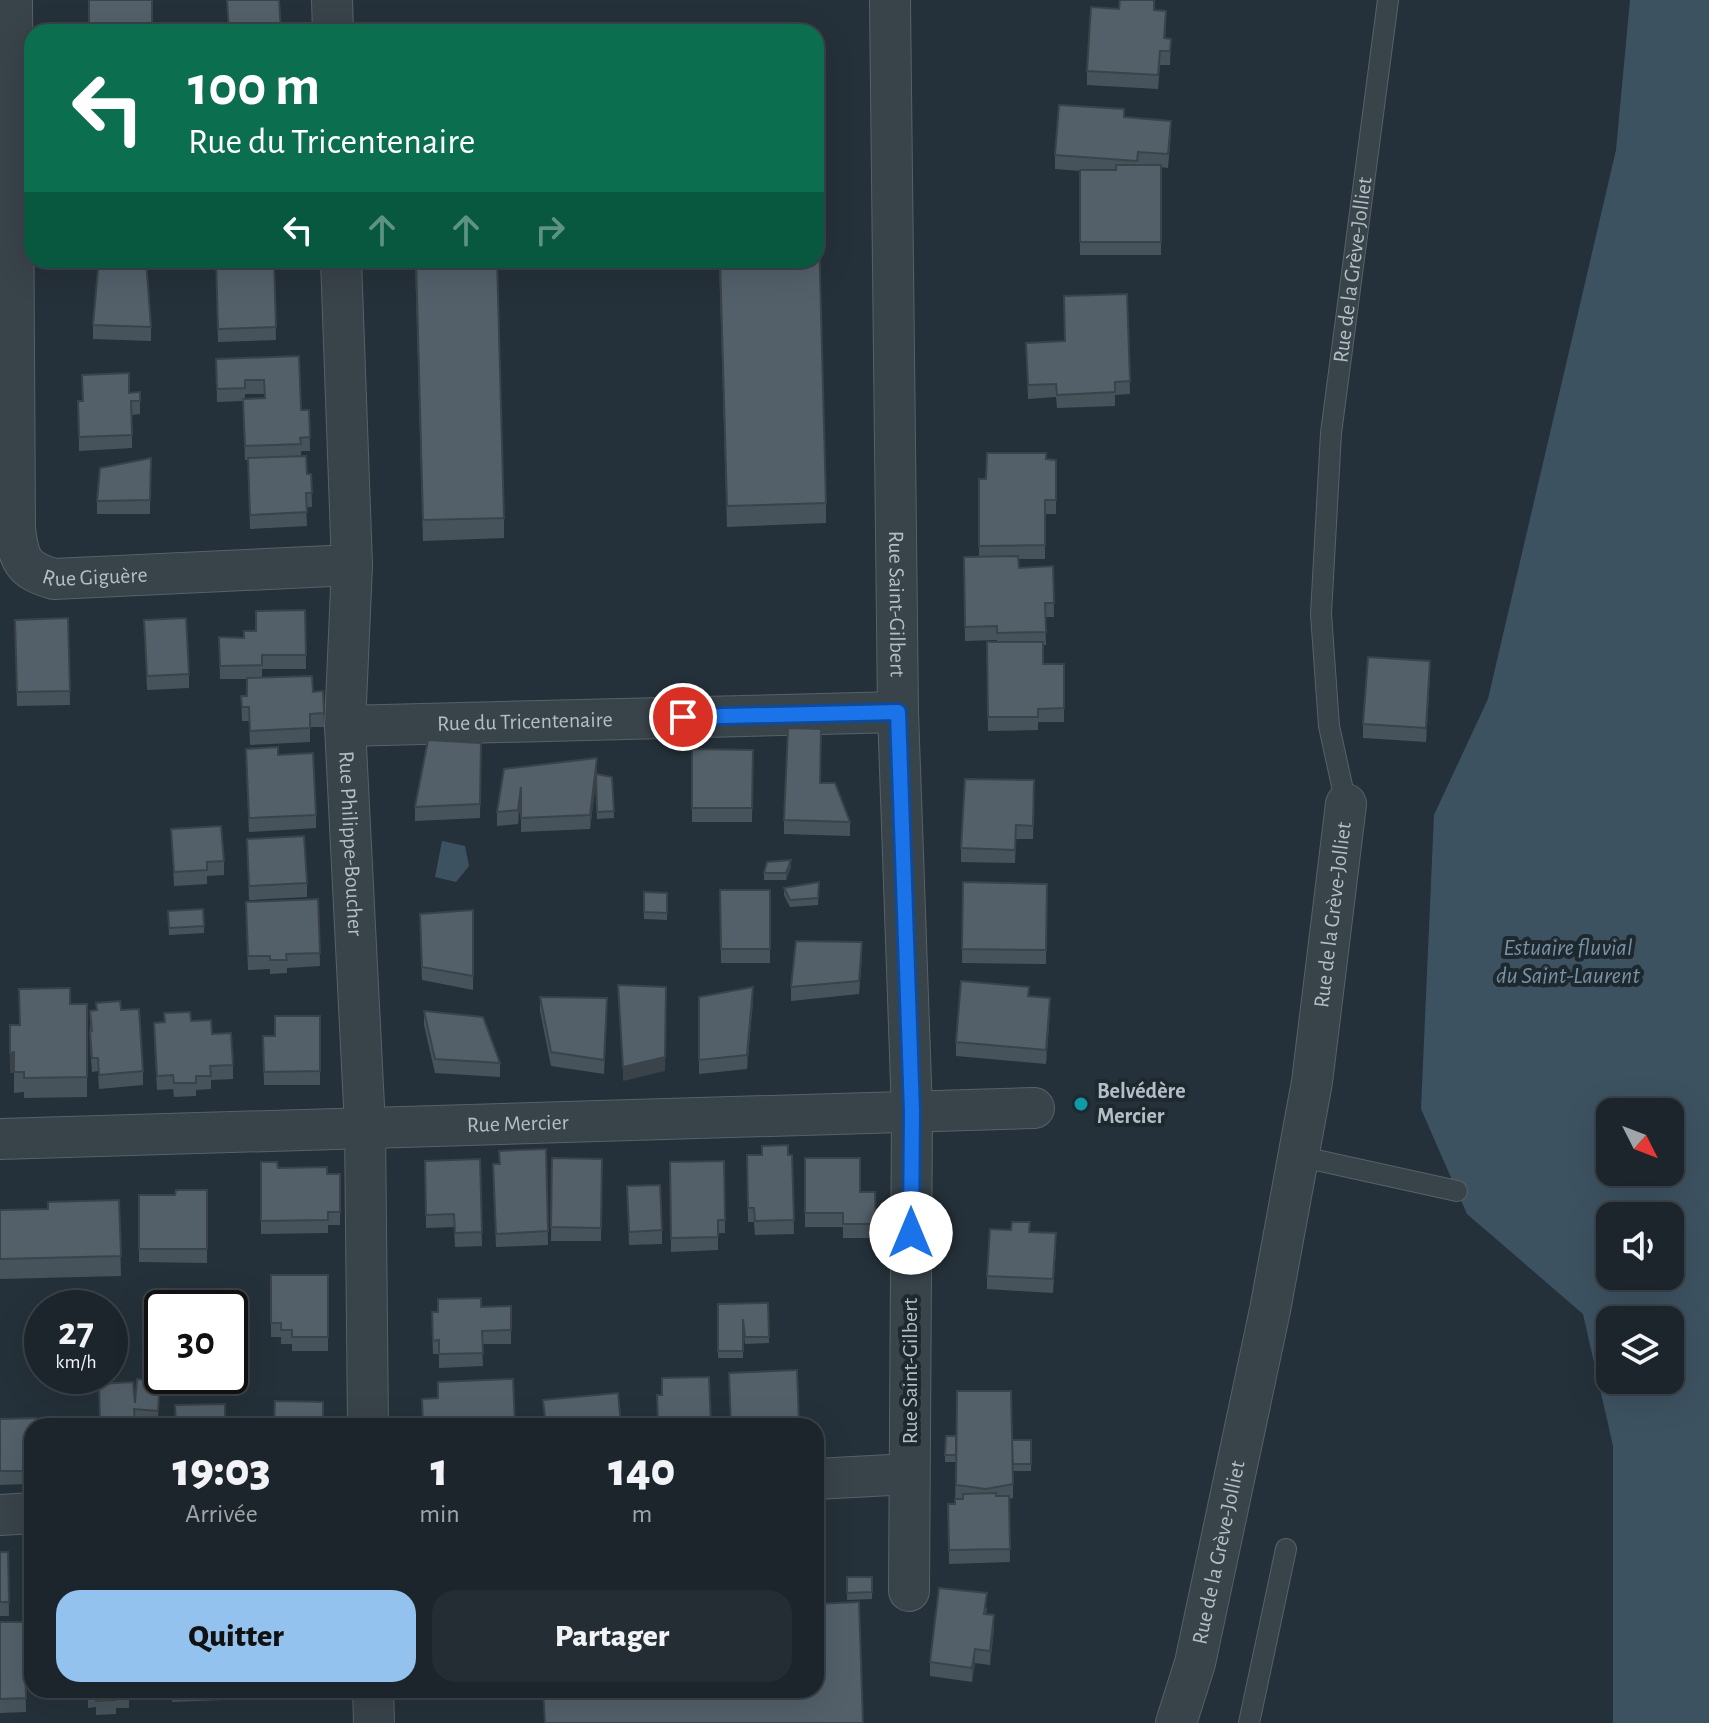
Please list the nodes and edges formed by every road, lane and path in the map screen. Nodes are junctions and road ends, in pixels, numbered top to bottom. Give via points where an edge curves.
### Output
1 (12, 0) edge
2 (332, 0) edge
3 (880, 0) edge
4 (890, 0) edge
5 (1388, 0) edge
6 (333, 24) edge
7 (341, 268) edge
8 (352, 565) junction
9 (898, 712) junction
10 (345, 726) junction
11 (1346, 804) joint
12 (1034, 1108) dead end
13 (912, 1112) junction
14 (365, 1126) junction
15 (0, 1139) edge
16 (1298, 1156) junction
17 (1457, 1191) dead end
18 (368, 1418) edge
19 (909, 1474) junction
20 (824, 1479) edge
21 (24, 1514) edge
22 (0, 1515) edge
23 (1286, 1549) dead end
24 (909, 1591) dead end
25 (373, 1698) edge
26 (374, 1723) edge
27 (1176, 1723) edge
28 (1249, 1723) edge

1 - 8 street, Rue Giguère via 18,556 36,574 54,579
2 - 6 street
3 - 4 street
4 - 9 street, Rue Saint-Gilbert
5 - 11 lane, Rue de la Grève-Jolliet via 1331,433 1321,614 1329,726
7 - 8 street, Rue Philippe-Boucher
8 - 10 street, Rue Philippe-Boucher
9 - 10 street, Rue du Tricentenaire
9 - 13 street, Rue Saint-Gilbert
10 - 14 street, Rue Philippe-Boucher
11 - 16 street, Rue de la Grève-Jolliet
12 - 13 street, Rue Mercier
13 - 14 street, Rue Mercier
13 - 19 street, Rue Saint-Gilbert
14 - 15 street, Rue Mercier
14 - 18 street, Rue Philippe-Boucher
16 - 17 lane
16 - 27 street, Rue de la Grève-Jolliet via 1229,1508 1195,1663
19 - 20 street
19 - 24 street, Rue Saint-Gilbert
21 - 22 street
23 - 28 lane
25 - 26 street

